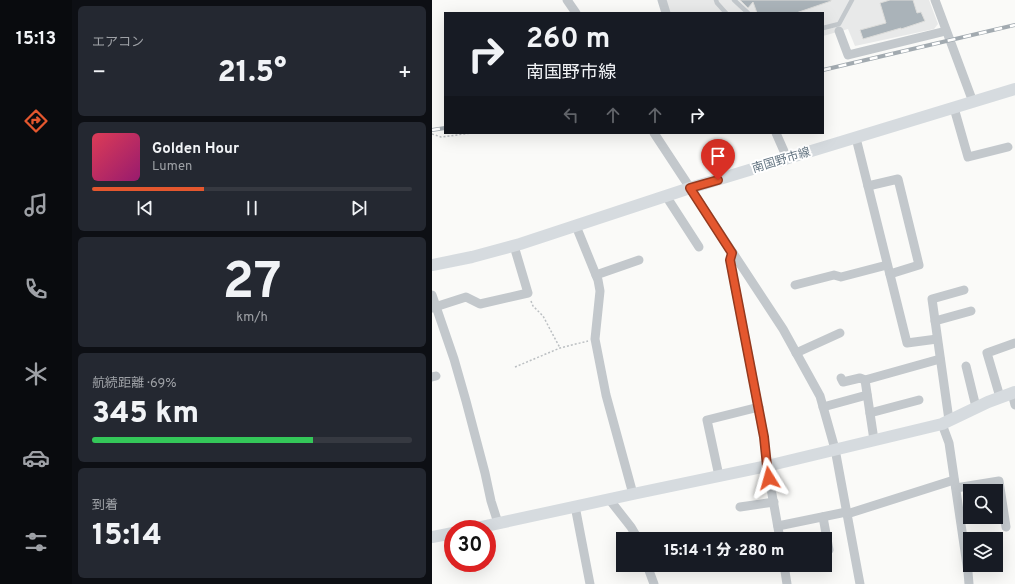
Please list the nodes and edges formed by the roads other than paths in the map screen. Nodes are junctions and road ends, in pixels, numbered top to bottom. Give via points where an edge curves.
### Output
1 (567, 0) edge
2 (662, 0) edge
3 (716, 0) edge
4 (734, 0) edge
5 (852, 0) edge
6 (935, 0) edge
7 (575, 12) edge
8 (666, 12) edge
9 (725, 12) edge
10 (747, 12) edge
11 (824, 28) edge
12 (838, 28) junction
13 (946, 31) junction
14 (1015, 89) edge
15 (973, 102) junction
16 (954, 108) junction
17 (655, 134) edge
18 (776, 134) edge
19 (856, 138) junction
20 (1008, 147) dead end
21 (787, 158) junction
22 (868, 186) junction
23 (690, 188) junction
24 (666, 196) junction
25 (576, 226) junction
26 (514, 246) junction
27 (699, 247) dead end
28 (732, 253) junction
29 (639, 260) dead end
30 (432, 264) edge
31 (889, 270) junction
32 (596, 276) junction
33 (795, 285) dead end
34 (964, 290) dead end
35 (432, 295) edge
36 (434, 307) edge
37 (971, 311) dead end
38 (935, 321) junction
39 (840, 333) dead end
40 (937, 339) junction
41 (1015, 343) edge
42 (796, 353) junction
43 (940, 359) junction
44 (966, 366) dead end
45 (841, 378) dead end
46 (865, 380) junction
47 (1014, 392) edge
48 (868, 396) junction
49 (1000, 397) junction
50 (919, 400) dead end
51 (1015, 405) edge
52 (823, 406) junction
53 (759, 407) junction
54 (976, 407) junction
55 (870, 413) junction
56 (945, 422) junction
57 (874, 440) junction
58 (835, 449) junction
59 (767, 466) junction
60 (719, 476) junction
61 (955, 484) junction
62 (633, 494) junction
63 (608, 499) junction
64 (774, 502) junction
65 (575, 506) junction
66 (740, 508) dead end
67 (846, 513) junction
68 (823, 517) junction
69 (498, 523) joint
70 (778, 526) junction
71 (1006, 527) dead end
72 (634, 532) edge
73 (779, 532) edge
74 (826, 532) edge
75 (444, 535) edge
76 (432, 537) edge
77 (650, 572) edge
78 (785, 572) edge
79 (590, 584) edge
80 (654, 584) edge
81 (787, 584) edge
82 (860, 584) edge
83 (969, 584) edge

1 - 7 street
2 - 8 street
3 - 9 lane
4 - 10 lane
5 - 12 lane
6 - 13 street
11 - 12 lane
12 - 13 street via 848,55
13 - 15 street
14 - 15 main road, 南国野市線
15 - 16 main road, 南国野市線
16 - 19 main road, 南国野市線
16 - 20 street via 968,157
17 - 23 street
18 - 21 street
19 - 21 main road, 南国野市線
19 - 22 street
21 - 23 main road, 南国野市線
22 - 31 street
22 - 31 street via 898,179 918,265
23 - 24 main road, 南国野市線
23 - 28 street
24 - 25 main road, 南国野市線
24 - 27 street
25 - 26 main road, 南国野市線
25 - 32 street
26 - 30 main road, 南国野市線
26 - 36 street via 528,294 480,304 466,297
28 - 42 street
28 - 53 street via 730,260
29 - 32 street
31 - 33 street via 841,277 834,275
31 - 40 street via 907,343
32 - 62 street via 600,291 595,339 606,395
34 - 38 street via 932,299
35 - 36 street
36 - 69 street via 454,359 485,473 490,501
37 - 38 street
38 - 40 street
39 - 42 street
40 - 43 street
41 - 49 street via 987,353
42 - 52 street
43 - 46 street
43 - 56 street
44 - 54 street
45 - 46 street via 843,382 860,378
46 - 48 street
47 - 49 main road
47 - 51 street
48 - 52 street
48 - 55 street
49 - 54 main road
50 - 55 street
52 - 58 street
53 - 59 street
53 - 60 street via 706,420
54 - 56 main road
55 - 57 street
56 - 57 main road
56 - 61 street
57 - 58 main road
58 - 59 main road
58 - 67 street
59 - 60 main road
59 - 64 street
60 - 62 main road
61 - 67 street
61 - 71 street via 999,481
61 - 83 street
62 - 63 main road
63 - 65 main road
63 - 72 street
64 - 66 street
64 - 70 street
65 - 69 main road
65 - 79 street
67 - 68 street
67 - 82 street
68 - 70 street
68 - 74 street
70 - 73 street
75 - 76 main road
77 - 80 street
78 - 81 street

